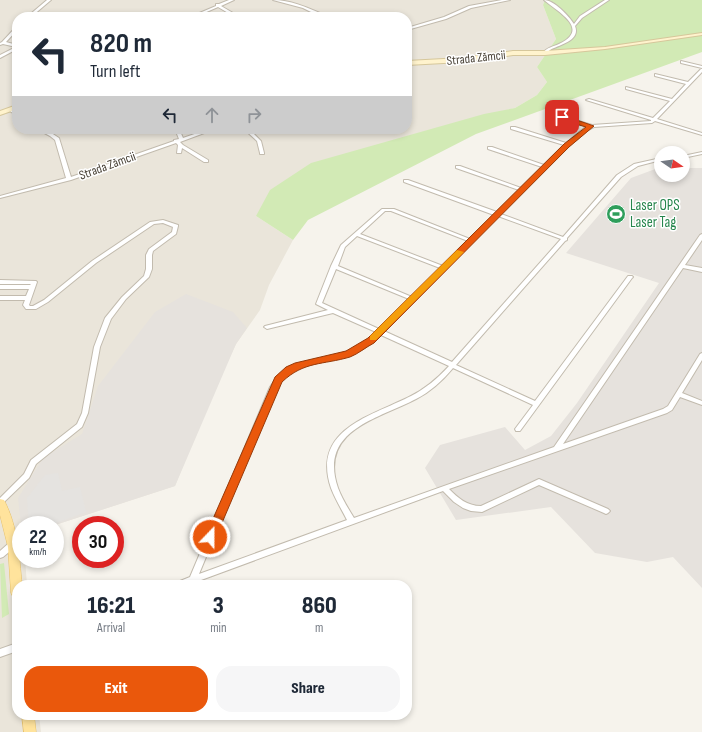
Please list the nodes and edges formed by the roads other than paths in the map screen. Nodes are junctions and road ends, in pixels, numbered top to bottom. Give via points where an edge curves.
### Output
1 (49, 0) edge
2 (232, 0) edge
3 (275, 0) edge
4 (508, 0) edge
5 (546, 0) edge
6 (607, 0) edge
7 (217, 5) junction
8 (35, 12) edge
9 (202, 12) edge
10 (229, 12) edge
11 (316, 12) edge
12 (575, 25) junction
13 (412, 28) edge
14 (12, 33) edge
15 (702, 34) edge
16 (2, 43) edge
17 (12, 46) edge
18 (12, 50) edge
19 (545, 53) junction
20 (0, 58) edge
21 (412, 62) edge
22 (682, 62) dead end
23 (702, 67) edge
24 (702, 70) edge
25 (656, 75) dead end
26 (689, 84) junction
27 (627, 88) dead end
28 (588, 100) dead end
29 (673, 101) junction
30 (12, 110) edge
31 (0, 113) edge
32 (547, 113) dead end
33 (656, 120) junction
34 (591, 126) junction
35 (513, 128) dead end
36 (50, 134) edge
37 (178, 134) edge
38 (197, 134) edge
39 (251, 134) edge
40 (702, 134) edge
41 (181, 139) junction
42 (176, 141) junction
43 (180, 145) junction
44 (567, 145) junction
45 (490, 148) dead end
46 (179, 152) dead end
47 (262, 153) dead end
48 (702, 153) edge
49 (690, 156) edge
50 (206, 161) dead end
51 (654, 161) edge
52 (458, 167) dead end
53 (546, 167) junction
54 (70, 179) junction
55 (406, 181) dead end
56 (523, 190) junction
57 (0, 198) edge
58 (498, 215) junction
59 (356, 234) junction
60 (702, 236) edge
61 (565, 239) junction
62 (472, 240) junction
63 (334, 266) junction
64 (682, 266) junction
65 (444, 268) junction
66 (702, 270) edge
67 (630, 277) dead end
68 (0, 282) edge
69 (33, 284) junction
70 (0, 287) edge
71 (0, 298) edge
72 (27, 298) junction
73 (413, 299) junction
74 (333, 311) junction
75 (267, 327) dead end
76 (380, 331) junction
77 (702, 355) edge
78 (454, 365) junction
79 (678, 394) junction
80 (702, 403) edge
81 (537, 404) junction
82 (518, 429) dead end
83 (556, 449) junction
84 (444, 488) junction
85 (0, 503) edge
86 (606, 511) dead end
87 (352, 522) junction
88 (12, 545) joint
89 (0, 555) edge
90 (14, 568) edge
91 (16, 580) edge
92 (193, 580) joint
93 (12, 649) edge
94 (0, 653) edge
95 (29, 720) edge
96 (30, 732) edge

1 - 8 street
2 - 7 street
3 - 11 street
4 - 13 street via 470,7 445,18
5 - 12 street
6 - 12 street via 581,17
7 - 9 street
7 - 10 street
12 - 19 street via 572,38
14 - 16 street
15 - 19 main road, Strada Zămcii via 623,46
16 - 17 street
18 - 20 street
19 - 21 main road, Strada Zămcii via 513,53 462,60
22 - 23 street
24 - 26 street
25 - 26 street
26 - 29 street
27 - 29 street
28 - 33 street
29 - 33 street
30 - 31 main road
32 - 34 street
33 - 34 street via 645,124
33 - 40 street
34 - 44 street
35 - 44 street
36 - 54 street via 56,139
37 - 41 street
38 - 41 street, Strada Zămcii
39 - 47 street via 259,141
41 - 42 street, Strada Zămcii
42 - 43 street
42 - 54 street, Strada Zămcii
43 - 46 street
43 - 50 street
44 - 53 street
45 - 53 street
48 - 49 street
51 - 61 street via 636,165 620,176
52 - 56 street
53 - 56 street
54 - 57 street, Strada Zămcii
55 - 58 street
56 - 58 street
58 - 61 street
58 - 62 street
59 - 62 street via 382,211 388,209
59 - 63 street via 343,246
59 - 65 street
60 - 64 street
61 - 78 street
62 - 65 street
63 - 73 street
63 - 74 street via 319,304
64 - 66 street
64 - 83 street
65 - 73 street
67 - 81 street
68 - 69 street
69 - 70 street
69 - 72 street
71 - 72 street
72 - 85 street via 28,308 38,307 94,262 152,223 163,221 176,226 174,233 151,250 146,277 108,318 97,348 85,413 80,425 33,462 27,476
73 - 76 street
74 - 75 street
74 - 76 street
76 - 78 street
76 - 92 street via 360,349 336,358 298,365 278,380
77 - 79 street
78 - 81 street
78 - 87 street via 430,388 414,398 358,422 346,431 336,444 330,470 333,485
79 - 80 street
79 - 83 street via 670,408 665,411
81 - 82 street
83 - 84 street
84 - 86 street via 460,503 475,509 539,482
84 - 87 street
85 - 88 main road via 7,518
87 - 92 street
88 - 89 street
90 - 91 main road
93 - 94 street
95 - 96 main road

